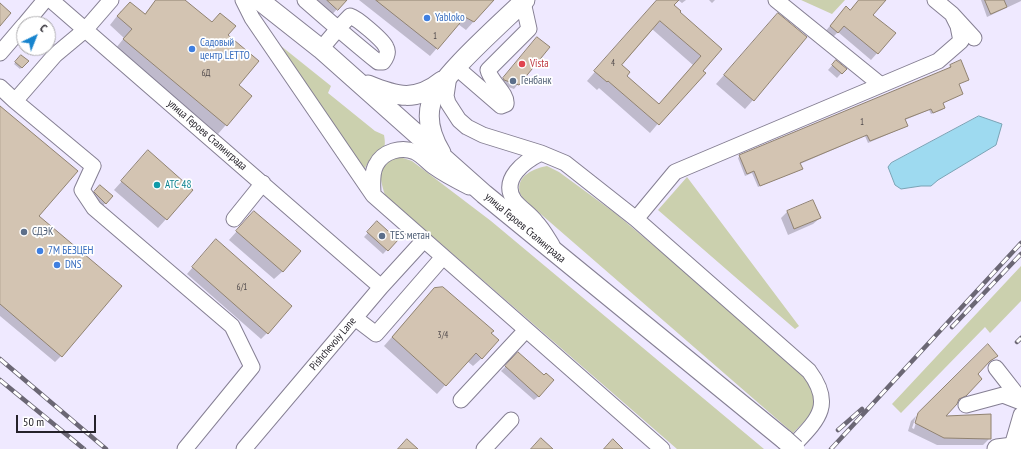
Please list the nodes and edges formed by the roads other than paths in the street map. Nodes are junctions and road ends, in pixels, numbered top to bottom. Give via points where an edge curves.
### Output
1 (45, 0) edge
2 (51, 0) edge
3 (111, 0) edge
4 (244, 0) edge
5 (259, 0) edge
6 (305, 0) edge
7 (776, 0) edge
8 (935, 0) edge
9 (524, 1) edge
10 (952, 14) junction
11 (31, 16) edge
12 (85, 30) junction
13 (16, 34) edge
14 (974, 38) dead end
15 (320, 49) junction
16 (472, 52) junction
17 (0, 53) edge
18 (494, 63) junction
19 (453, 72) junction
20 (353, 78) junction
21 (881, 85) junction
22 (0, 87) edge
23 (15, 100) junction
24 (541, 153) junction
25 (444, 158) junction
26 (263, 183) junction
27 (484, 194) junction
28 (373, 195) junction
29 (234, 219) dead end
30 (636, 219) junction
31 (424, 240) junction
32 (444, 257) junction
33 (562, 259) junction
34 (381, 288) junction
35 (355, 318) junction
36 (526, 330) junction
37 (996, 368) dead end
38 (461, 400) dead end
39 (1021, 401) edge
40 (966, 405) dead end
41 (1021, 415) edge
42 (510, 420) dead end
43 (790, 446) edge
44 (1010, 447) edge
45 (185, 449) edge
46 (244, 449) edge
47 (484, 449) edge
48 (662, 449) edge

1 - 11 street
2 - 12 street, улица Героев Сталинграда
3 - 12 street
4 - 28 street via 252,18
5 - 15 main road, улица Героев Сталинграда
6 - 15 street via 338,29
7 - 21 street
8 - 10 street
9 - 16 main road
9 - 18 street via 529,28
10 - 14 street
10 - 21 street via 961,41 938,61
12 - 23 street via 55,55
12 - 26 street, улица Героев Сталинграда
13 - 17 street
15 - 20 main road, улица Героев Сталинграда
16 - 18 street
16 - 19 main road
18 - 19 street via 488,70 489,76 506,98 506,104 501,106
19 - 20 main road via 435,87 420,95 389,94
19 - 24 street via 446,96 459,120 483,135
19 - 25 main road via 433,96 430,113 433,139
20 - 25 main road, улица Героев Сталинграда
21 - 30 street via 675,172
22 - 23 street
23 - 45 street via 93,166 82,190 94,208 232,326 252,367
24 - 30 street via 565,163
24 - 33 street via 524,163 516,172 512,180 512,195 537,223
25 - 27 main road, улица Героев Сталинграда
26 - 29 street
26 - 34 street, улица Героев Сталинграда
27 - 28 street via 444,174 417,152 406,149 394,150 384,155 376,165
27 - 33 main road, улица Героев Сталинграда
28 - 31 street
30 - 43 street via 801,362 816,379 821,391 821,413
31 - 32 street
31 - 34 street, Pishchevoiy Lane
32 - 35 street via 376,334
32 - 36 street
33 - 43 main road, улица Героев Сталинграда
34 - 35 street, Pishchevoiy Lane
35 - 46 street, Pishchevoiy Lane
36 - 38 street
36 - 48 street
37 - 39 street
39 - 40 street via 1003,395
41 - 44 street
42 - 47 street

